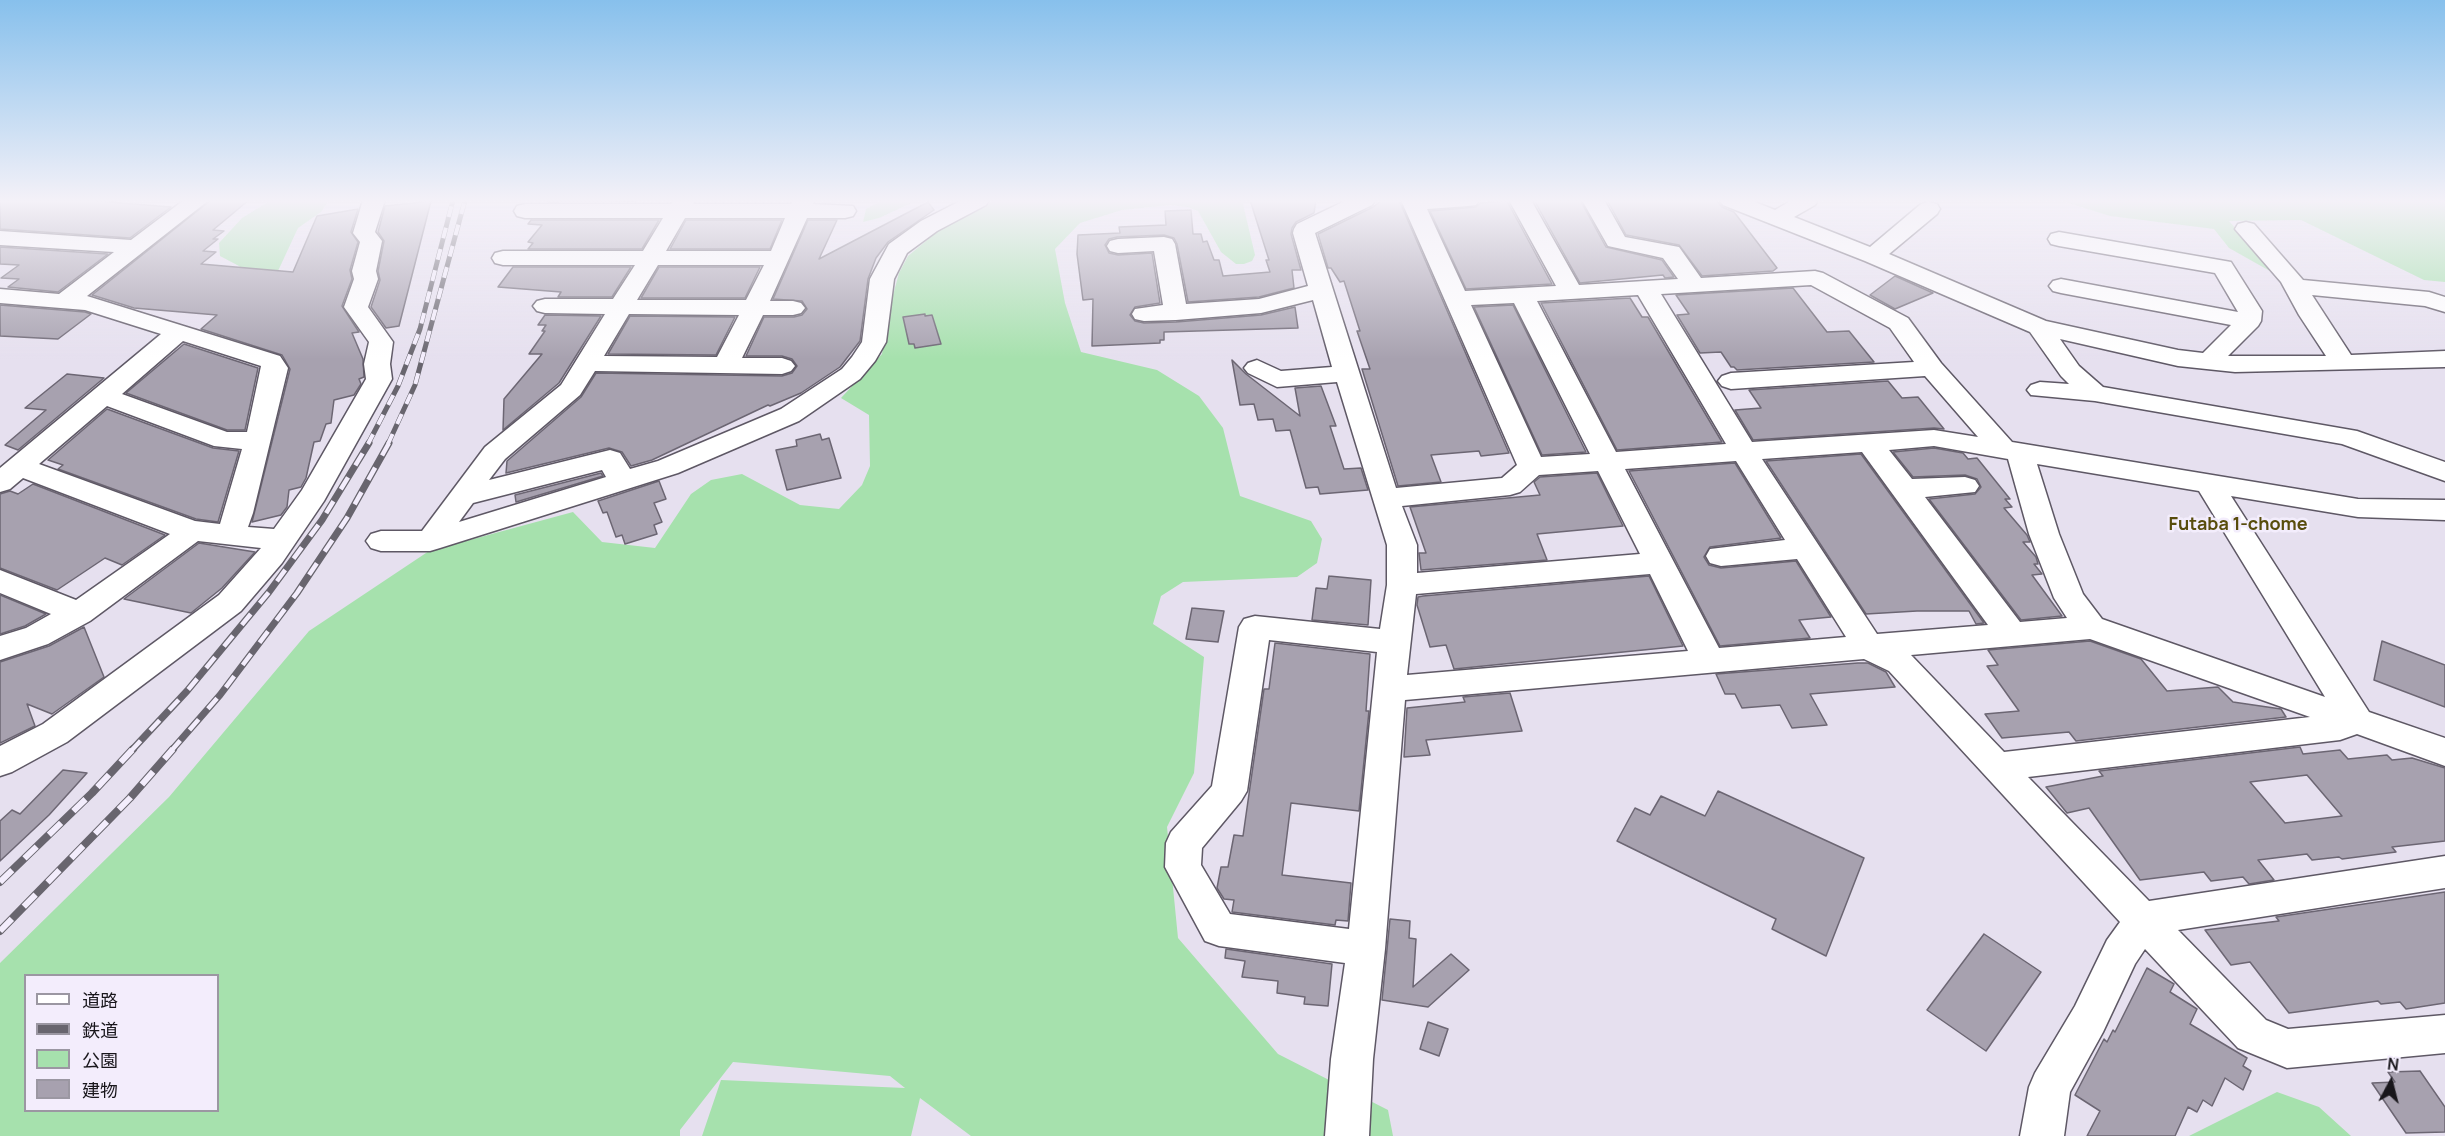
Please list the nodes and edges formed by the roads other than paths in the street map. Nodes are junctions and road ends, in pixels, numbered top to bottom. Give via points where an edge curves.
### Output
1 (126, 253) edge
2 (368, 253) edge
3 (653, 253) edge
4 (781, 253) edge
5 (895, 253) edge
6 (1166, 253) edge
7 (1311, 253) edge
8 (1436, 253) edge
9 (1549, 253) edge
10 (1672, 253) edge
11 (1865, 253) edge
12 (1877, 253) edge
13 (2144, 253) edge
14 (2267, 253) edge
15 (1873, 256) junction
16 (503, 258) dead end
17 (650, 258) junction
18 (779, 258) junction
19 (1694, 285) junction
20 (2061, 286) dead end
21 (2295, 286) junction
22 (1645, 287) junction
23 (1322, 292) junction
24 (1571, 292) junction
25 (1522, 295) junction
26 (0, 296) edge
27 (1456, 299) junction
28 (66, 300) junction
29 (2445, 305) edge
30 (545, 306) dead end
31 (621, 307) junction
32 (754, 308) junction
33 (793, 308) dead end
34 (1176, 313) junction
35 (1144, 314) dead end
36 (2248, 321) junction
37 (2039, 327) junction
38 (178, 332) junction
39 (2445, 359) edge
40 (2209, 361) junction
41 (587, 363) junction
42 (2344, 363) junction
43 (726, 364) junction
44 (782, 366) dead end
45 (1257, 368) dead end
46 (1932, 368) junction
47 (1347, 374) junction
48 (1731, 381) dead end
49 (2040, 390) dead end
50 (2095, 393) junction
51 (103, 396) junction
52 (257, 441) junction
53 (1870, 443) junction
54 (2012, 451) junction
55 (1743, 452) junction
56 (1607, 462) junction
57 (1532, 467) junction
58 (2445, 471) edge
59 (9, 475) edge
60 (623, 482) junction
61 (2208, 483) junction
62 (1965, 486) dead end
63 (1905, 489) junction
64 (464, 496) junction
65 (1385, 498) junction
66 (2445, 510) edge
67 (192, 531) junction
68 (230, 535) junction
69 (282, 540) junction
70 (381, 541) dead end
71 (430, 541) junction
72 (1805, 548) junction
73 (1721, 556) dead end
74 (1658, 563) junction
75 (0, 581) edge
76 (1402, 585) junction
77 (78, 613) junction
78 (2091, 627) junction
79 (2013, 635) junction
80 (1394, 642) junction
81 (1869, 647) junction
82 (0, 648) edge
83 (1710, 662) junction
84 (1390, 689) junction
85 (2357, 720) junction
86 (2445, 752) edge
87 (0, 762) edge
88 (1996, 766) junction
89 (2445, 872) edge
90 (2143, 919) junction
91 (1366, 949) junction
92 (2445, 1034) edge
93 (1347, 1136) edge
94 (2042, 1136) edge

1 - 28 street
2 - 69 street via 366,279 356,307 381,342 379,379 314,494
3 - 17 street
4 - 18 street
5 - 60 street via 882,279 874,342 851,374 790,415 669,467
6 - 34 street
7 - 23 street
8 - 27 street
9 - 24 street
10 - 19 street
11 - 15 street
12 - 15 street
13 - 36 street via 2223,267 2250,311
14 - 21 street
15 - 37 street
16 - 17 street
17 - 18 street
17 - 31 street
18 - 32 street
19 - 22 street
19 - 46 street via 1815,278 1899,323
20 - 36 street
21 - 29 street via 2429,299
21 - 42 street
22 - 24 street
22 - 55 street
23 - 34 street via 1261,306
23 - 47 street
24 - 25 street
25 - 27 street
25 - 56 street
26 - 28 street
27 - 57 street
28 - 38 street
30 - 31 street
31 - 32 street
31 - 41 street
32 - 33 street
32 - 43 street
34 - 35 street
36 - 40 street
37 - 40 street via 2158,354
37 - 50 street via 2070,370
38 - 51 street
38 - 52 street via 271,361 275,368
39 - 42 street
40 - 42 street via 2273,365
41 - 43 street
41 - 64 street via 571,390 495,453
43 - 44 street
45 - 47 street via 1277,379
46 - 48 street
46 - 54 street
47 - 65 street
49 - 50 street
50 - 58 street via 2347,437
51 - 52 street via 224,440
51 - 59 street
52 - 68 street
53 - 54 street via 1934,438
53 - 55 street
53 - 63 street
54 - 61 street
54 - 78 street via 2069,598
55 - 56 street
55 - 72 street
56 - 57 street
56 - 74 street
57 - 65 street via 1510,486
59 - 67 street
60 - 64 street via 610,459
60 - 71 street
61 - 66 street via 2358,508
61 - 85 street
62 - 63 street
63 - 79 street
64 - 71 street
65 - 76 street via 1402,545
67 - 68 street
67 - 77 street
68 - 69 street
69 - 87 street via 230,603 56,733
70 - 71 street
72 - 73 street
72 - 81 street
74 - 76 street
74 - 83 street
75 - 77 street
76 - 80 street
77 - 82 street via 37,636
78 - 79 street
78 - 85 street
79 - 81 street
80 - 84 street
80 - 91 street via 1256,627 1229,791 1184,843 1183,867 1219,929
81 - 83 street
81 - 88 street via 1900,663
83 - 84 street
84 - 91 street
85 - 86 street
85 - 88 street via 2340,727
88 - 90 street
89 - 90 street
90 - 92 street via 2252,1034 2287,1049
90 - 94 street via 2121,952 2050,1087
91 - 93 street

